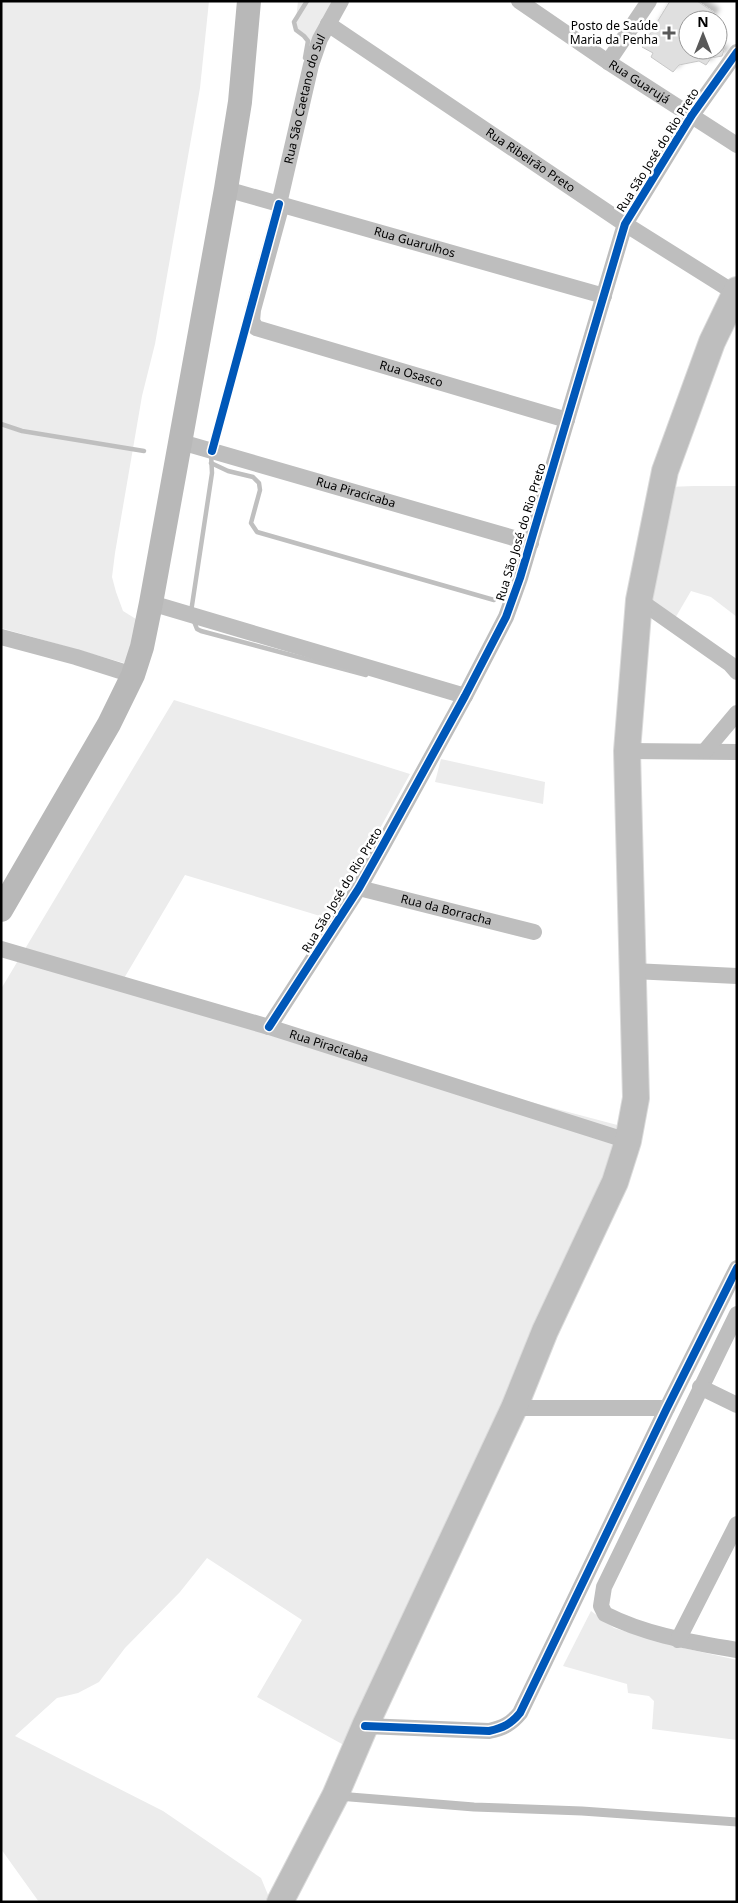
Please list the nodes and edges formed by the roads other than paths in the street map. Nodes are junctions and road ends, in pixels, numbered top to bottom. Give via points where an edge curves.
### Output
1 (249, 1) edge
2 (341, 1) edge
3 (519, 1) edge
4 (649, 1) edge
5 (328, 24) junction
6 (737, 52) edge
7 (608, 62) junction
8 (692, 115) junction
9 (737, 145) edge
10 (226, 189) junction
11 (280, 204) junction
12 (625, 224) junction
13 (736, 291) edge
14 (604, 296) junction
15 (256, 328) joint
16 (567, 420) junction
17 (181, 442) junction
18 (531, 543) junction
19 (640, 600) junction
20 (151, 603) junction
21 (1, 637) edge
22 (737, 672) edge
23 (133, 675) junction
24 (465, 696) junction
25 (737, 713) edge
26 (627, 751) junction
27 (706, 751) junction
28 (737, 752) edge
29 (359, 888) junction
30 (1, 910) edge
31 (534, 932) dead end
32 (1, 950) edge
33 (633, 971) junction
34 (737, 976) edge
35 (269, 1027) junction
36 (628, 1141) junction
37 (737, 1268) edge
38 (737, 1314) edge
39 (700, 1387) junction
40 (737, 1405) edge
41 (514, 1408) junction
42 (667, 1408) junction
43 (737, 1524) edge
44 (678, 1640) junction
45 (737, 1650) edge
46 (365, 1726) junction
47 (335, 1796) junction
48 (737, 1822) edge
49 (280, 1902) edge

1 - 10 main road via 240,102
2 - 5 street, Rua São Caetano do Sul
3 - 7 street, Rua Guarujá
4 - 7 street
5 - 11 street, Rua São Caetano do Sul via 311,65
5 - 12 street, Rua Ribeirão Preto
6 - 8 street, Rua São José do Rio Preto
7 - 8 street, Rua Guarujá
8 - 9 street, Rua Guarujá
8 - 12 street, Rua São José do Rio Preto
10 - 11 street, Rua Guarulhos
10 - 17 main road
11 - 14 street, Rua Guarulhos
11 - 15 street, Rua São Caetano do Sul via 253,310 252,320
12 - 13 street, Rua Ribeirão Preto
12 - 14 street, Rua São José do Rio Preto
13 - 19 main road via 712,342 665,471
14 - 16 street, Rua São José do Rio Preto
15 - 16 street, Rua Osasco
16 - 18 street, Rua São José do Rio Preto
17 - 18 street, Rua Piracicaba
17 - 20 main road
18 - 24 street, Rua São José do Rio Preto via 506,617
19 - 22 street
19 - 26 main road
20 - 23 main road
20 - 24 street
21 - 23 street
23 - 30 main road via 109,724
24 - 29 street, Rua São José do Rio Preto
25 - 27 street
26 - 27 street
26 - 33 main road
27 - 28 street
29 - 31 street, Rua da Borracha
29 - 35 street, Rua São José do Rio Preto
32 - 35 street, Rua Piracicaba
33 - 34 street
33 - 36 main road via 636,1098
35 - 36 street, Rua Piracicaba
36 - 41 main road via 615,1182
37 - 42 street
38 - 39 street
39 - 40 street
39 - 44 street via 604,1587 601,1606 605,1614 616,1620
41 - 42 street
41 - 46 main road
42 - 46 street via 530,1694 512,1723 488,1731
43 - 44 street
44 - 45 street
46 - 47 main road
47 - 48 lane
47 - 49 main road

